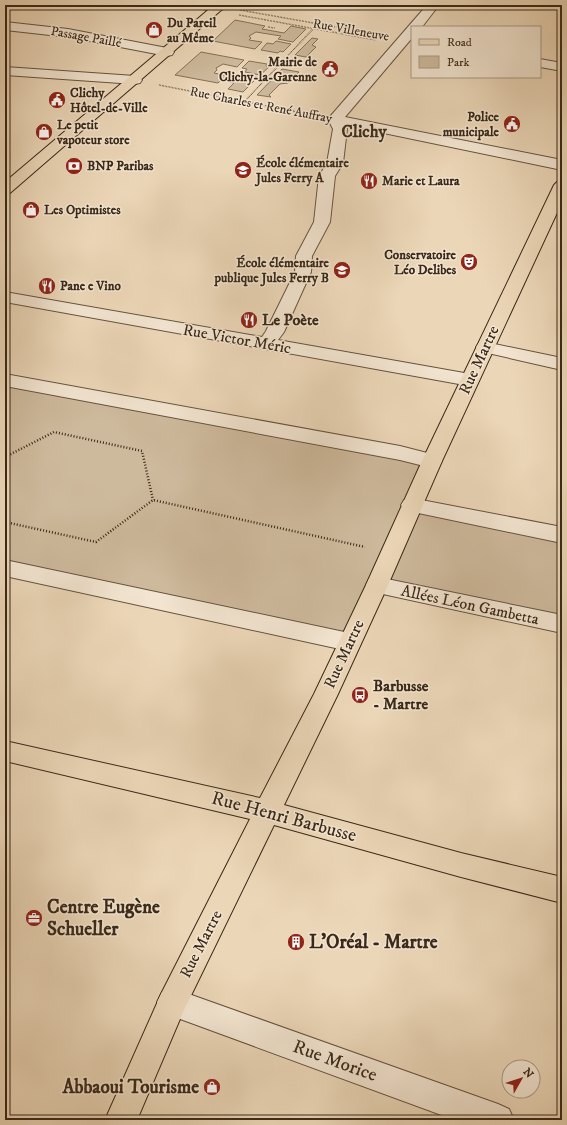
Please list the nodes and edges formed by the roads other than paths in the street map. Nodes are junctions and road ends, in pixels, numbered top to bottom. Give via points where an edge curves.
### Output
1 (202, 5) edge
2 (433, 5) edge
3 (220, 6) edge
4 (5, 26) edge
5 (416, 26) edge
6 (407, 39) edge
7 (167, 52) junction
8 (541, 63) edge
9 (562, 67) edge
10 (5, 72) edge
11 (135, 80) junction
12 (335, 119) junction
13 (562, 166) edge
14 (562, 185) edge
15 (5, 190) edge
16 (5, 297) edge
17 (266, 344) junction
18 (485, 347) junction
19 (562, 364) edge
20 (5, 380) edge
21 (470, 380) junction
22 (432, 461) junction
23 (411, 506) junction
24 (562, 534) edge
25 (5, 568) edge
26 (377, 585) junction
27 (562, 624) edge
28 (349, 642) junction
29 (5, 751) edge
30 (266, 811) junction
31 (562, 890) edge
32 (172, 1002) junction
33 (121, 1120) edge
34 (498, 1120) edge

1 - 3 street
2 - 5 street
3 - 7 main road
4 - 7 street, Passage Paillé via 68,33
6 - 12 street
7 - 11 main road
8 - 9 street
10 - 11 street
11 - 15 main road
12 - 13 street, Rue Charles et René Auffray
12 - 17 street via 340,129 335,163 327,176 322,222 304,256 303,272 275,332
14 - 18 main road, Rue Martre
16 - 17 street, Rue Victor Méric
17 - 21 street, Rue Victor Méric
18 - 19 street
18 - 21 main road, Rue Martre
20 - 22 street
21 - 22 main road, Rue Martre
22 - 23 main road, Rue Martre
23 - 24 street
23 - 26 main road, Rue Martre
25 - 28 street
26 - 27 street, Allées Léon Gambetta
26 - 28 main road, Rue Martre
28 - 30 main road, Rue Martre via 326,694
29 - 30 main road, Rue Henri Barbusse
30 - 31 main road, Rue Henri Barbusse
30 - 32 main road, Rue Martre
32 - 33 main road, Rue Martre
32 - 34 street, Rue Morice

